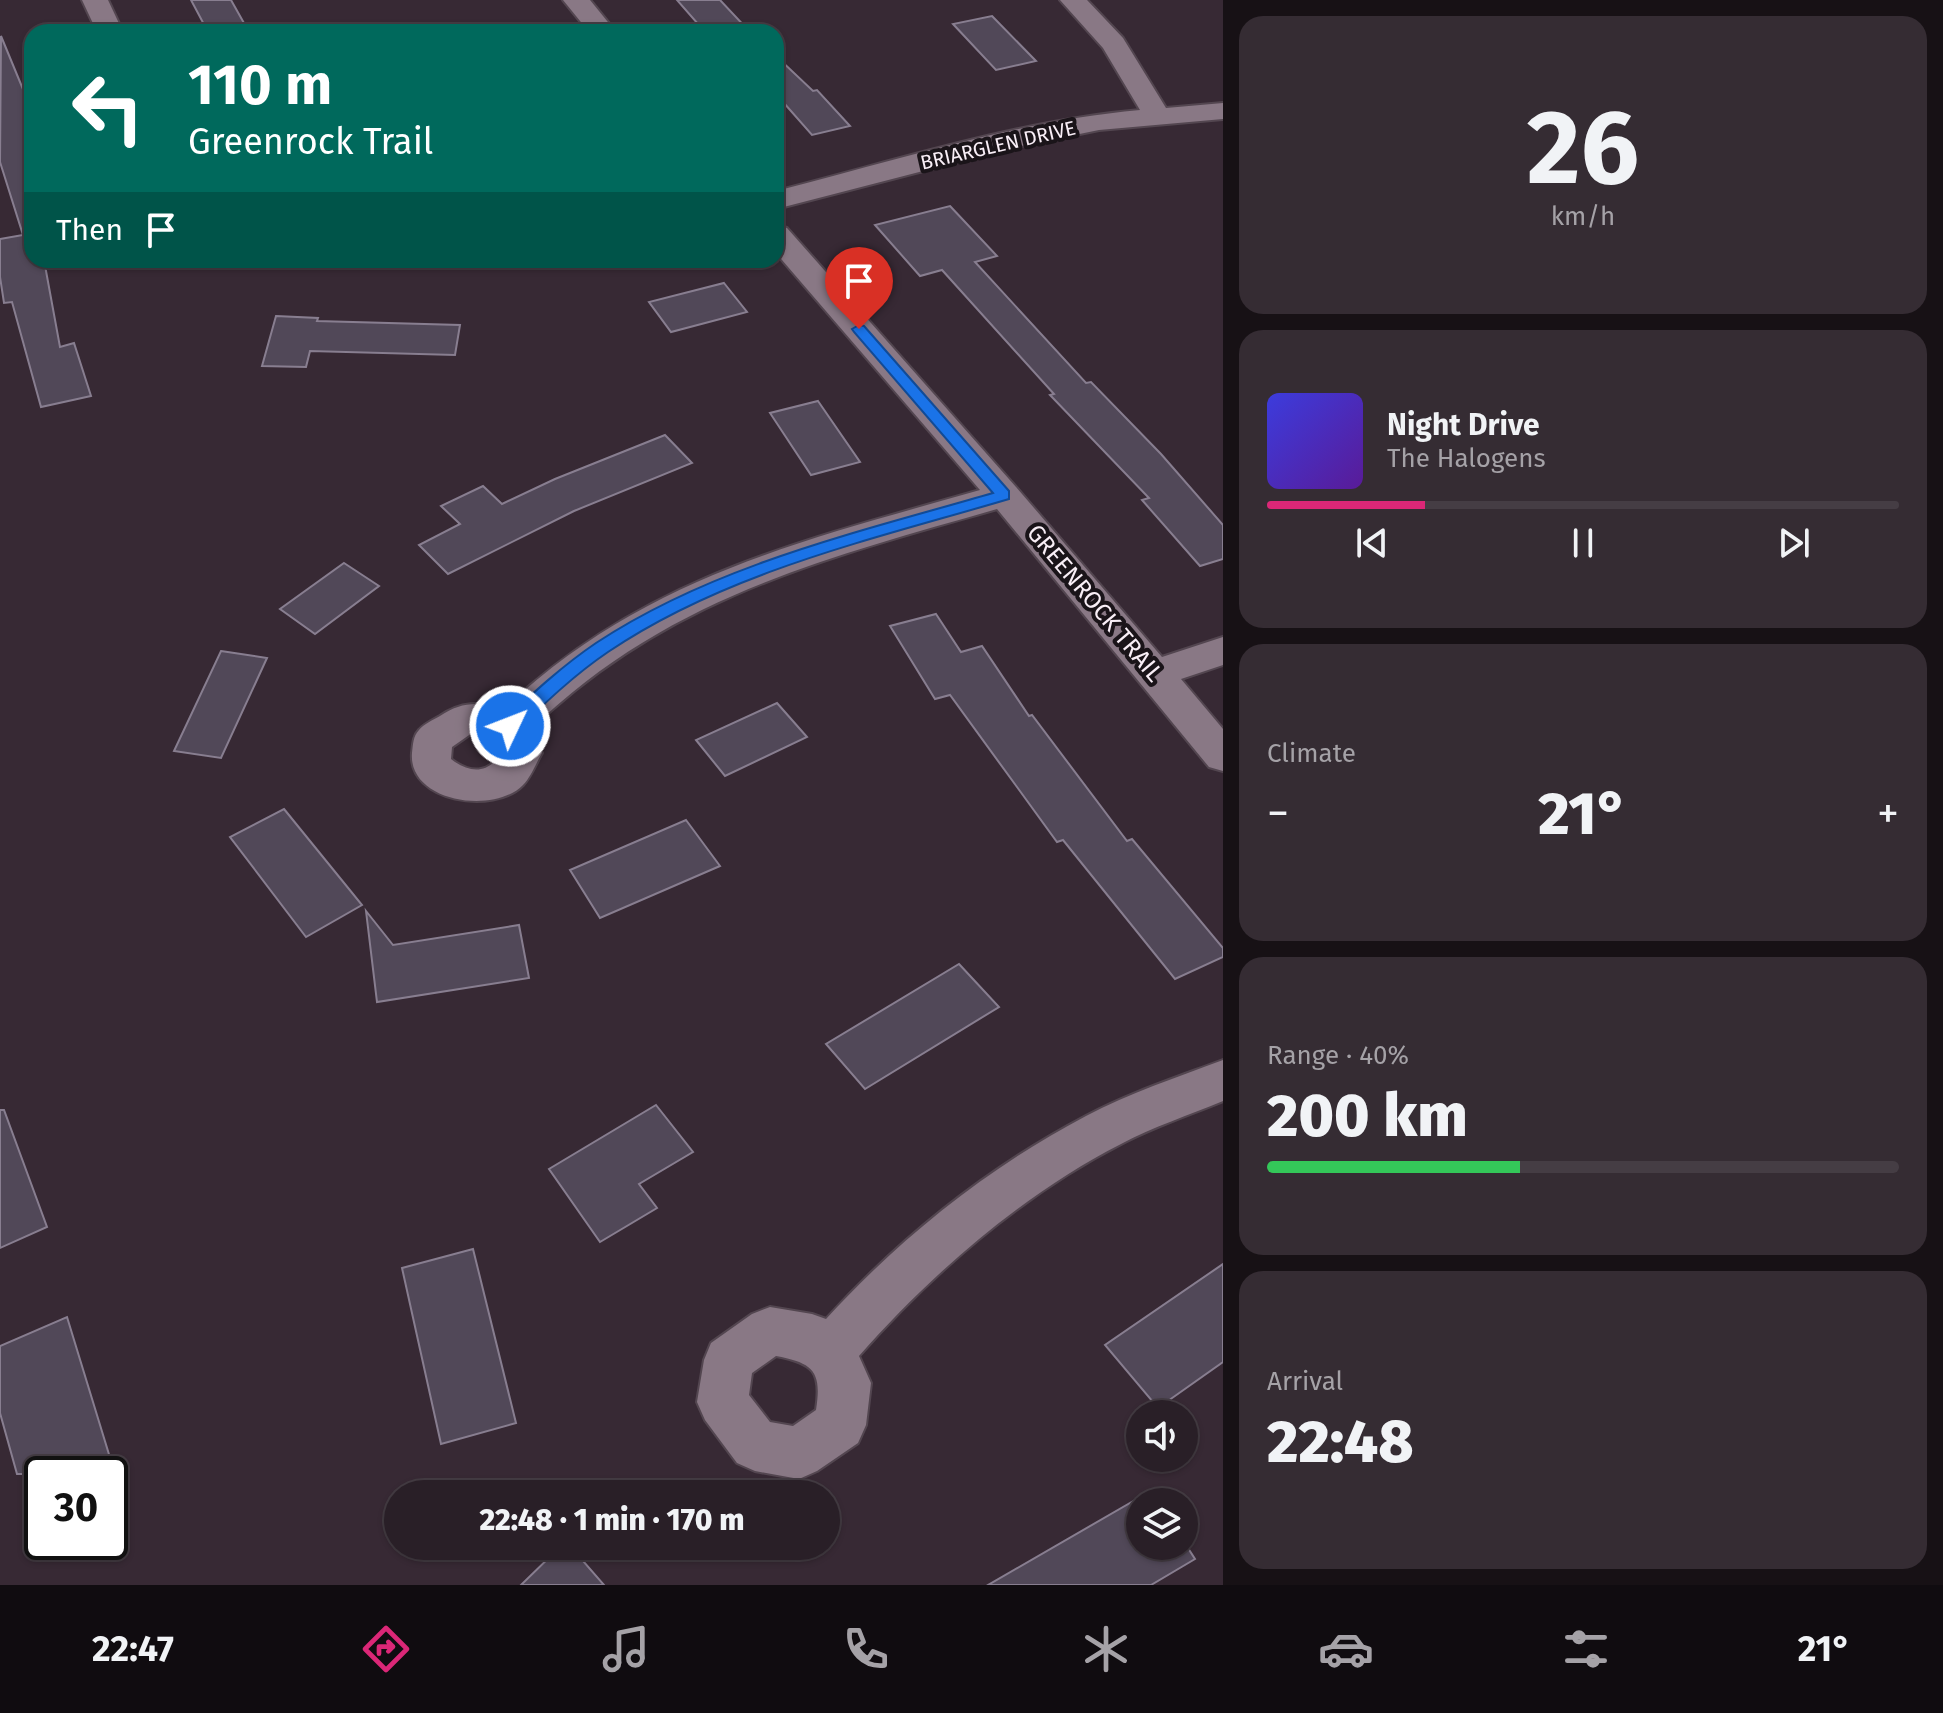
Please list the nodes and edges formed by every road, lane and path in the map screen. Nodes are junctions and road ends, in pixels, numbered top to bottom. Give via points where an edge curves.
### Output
1 (95, 0) edge
2 (576, 0) edge
3 (1073, 0) edge
4 (106, 24) edge
5 (596, 24) edge
6 (1223, 111) edge
7 (1157, 116) junction
8 (784, 198) edge
9 (784, 243) edge
10 (1004, 495) junction
11 (1223, 651) edge
12 (1154, 674) junction
13 (510, 726) dead end
14 (1223, 756) edge
15 (1223, 1080) edge
16 (830, 1352) dead end

1 - 4 street
2 - 5 street
3 - 7 street via 1114,44
6 - 7 street, BRIARGLEN DRIVE
7 - 8 street, BRIARGLEN DRIVE via 1014,139
9 - 10 street, GREENROCK TRAIL
10 - 12 street, GREENROCK TRAIL
10 - 13 street via 822,549 705,592 605,646
11 - 12 street
12 - 14 street, GREENROCK TRAIL
15 - 16 street via 1105,1129 1023,1177 889,1286

